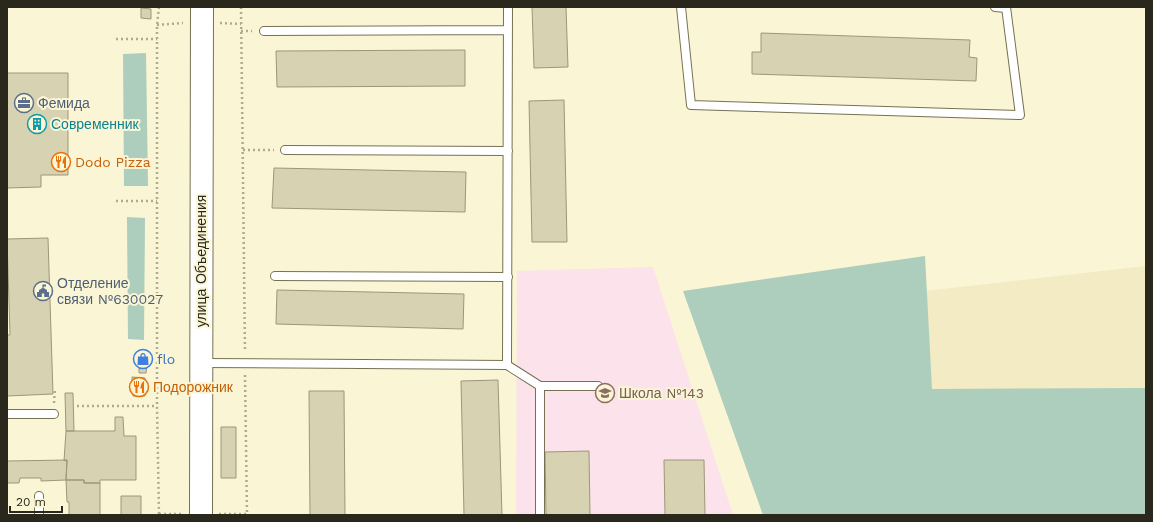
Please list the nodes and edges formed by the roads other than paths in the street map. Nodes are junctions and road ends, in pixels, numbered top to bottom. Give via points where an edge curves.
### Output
1 (202, 7) edge
2 (508, 7) edge
3 (681, 7) edge
4 (995, 7) edge
5 (1006, 7) edge
6 (508, 30) junction
7 (264, 31) dead end
8 (285, 150) road end
9 (508, 150) junction
10 (275, 276) dead end
11 (508, 277) junction
12 (201, 363) junction
13 (507, 365) junction
14 (540, 386) junction
15 (598, 386) dead end
16 (7, 414) edge
17 (54, 414) dead end
18 (39, 496) dead end
19 (39, 515) edge
20 (201, 515) edge
21 (540, 515) edge

1 - 12 street, улица Объединения
2 - 6 lane
3 - 5 lane via 691,105 1020,114
4 - 5 lane
6 - 7 lane
6 - 9 lane
8 - 9 lane
9 - 11 lane
10 - 11 lane
11 - 13 lane
12 - 13 lane
12 - 20 street, улица Объединения
13 - 14 lane
14 - 15 lane
14 - 21 lane
16 - 17 lane
18 - 19 lane

